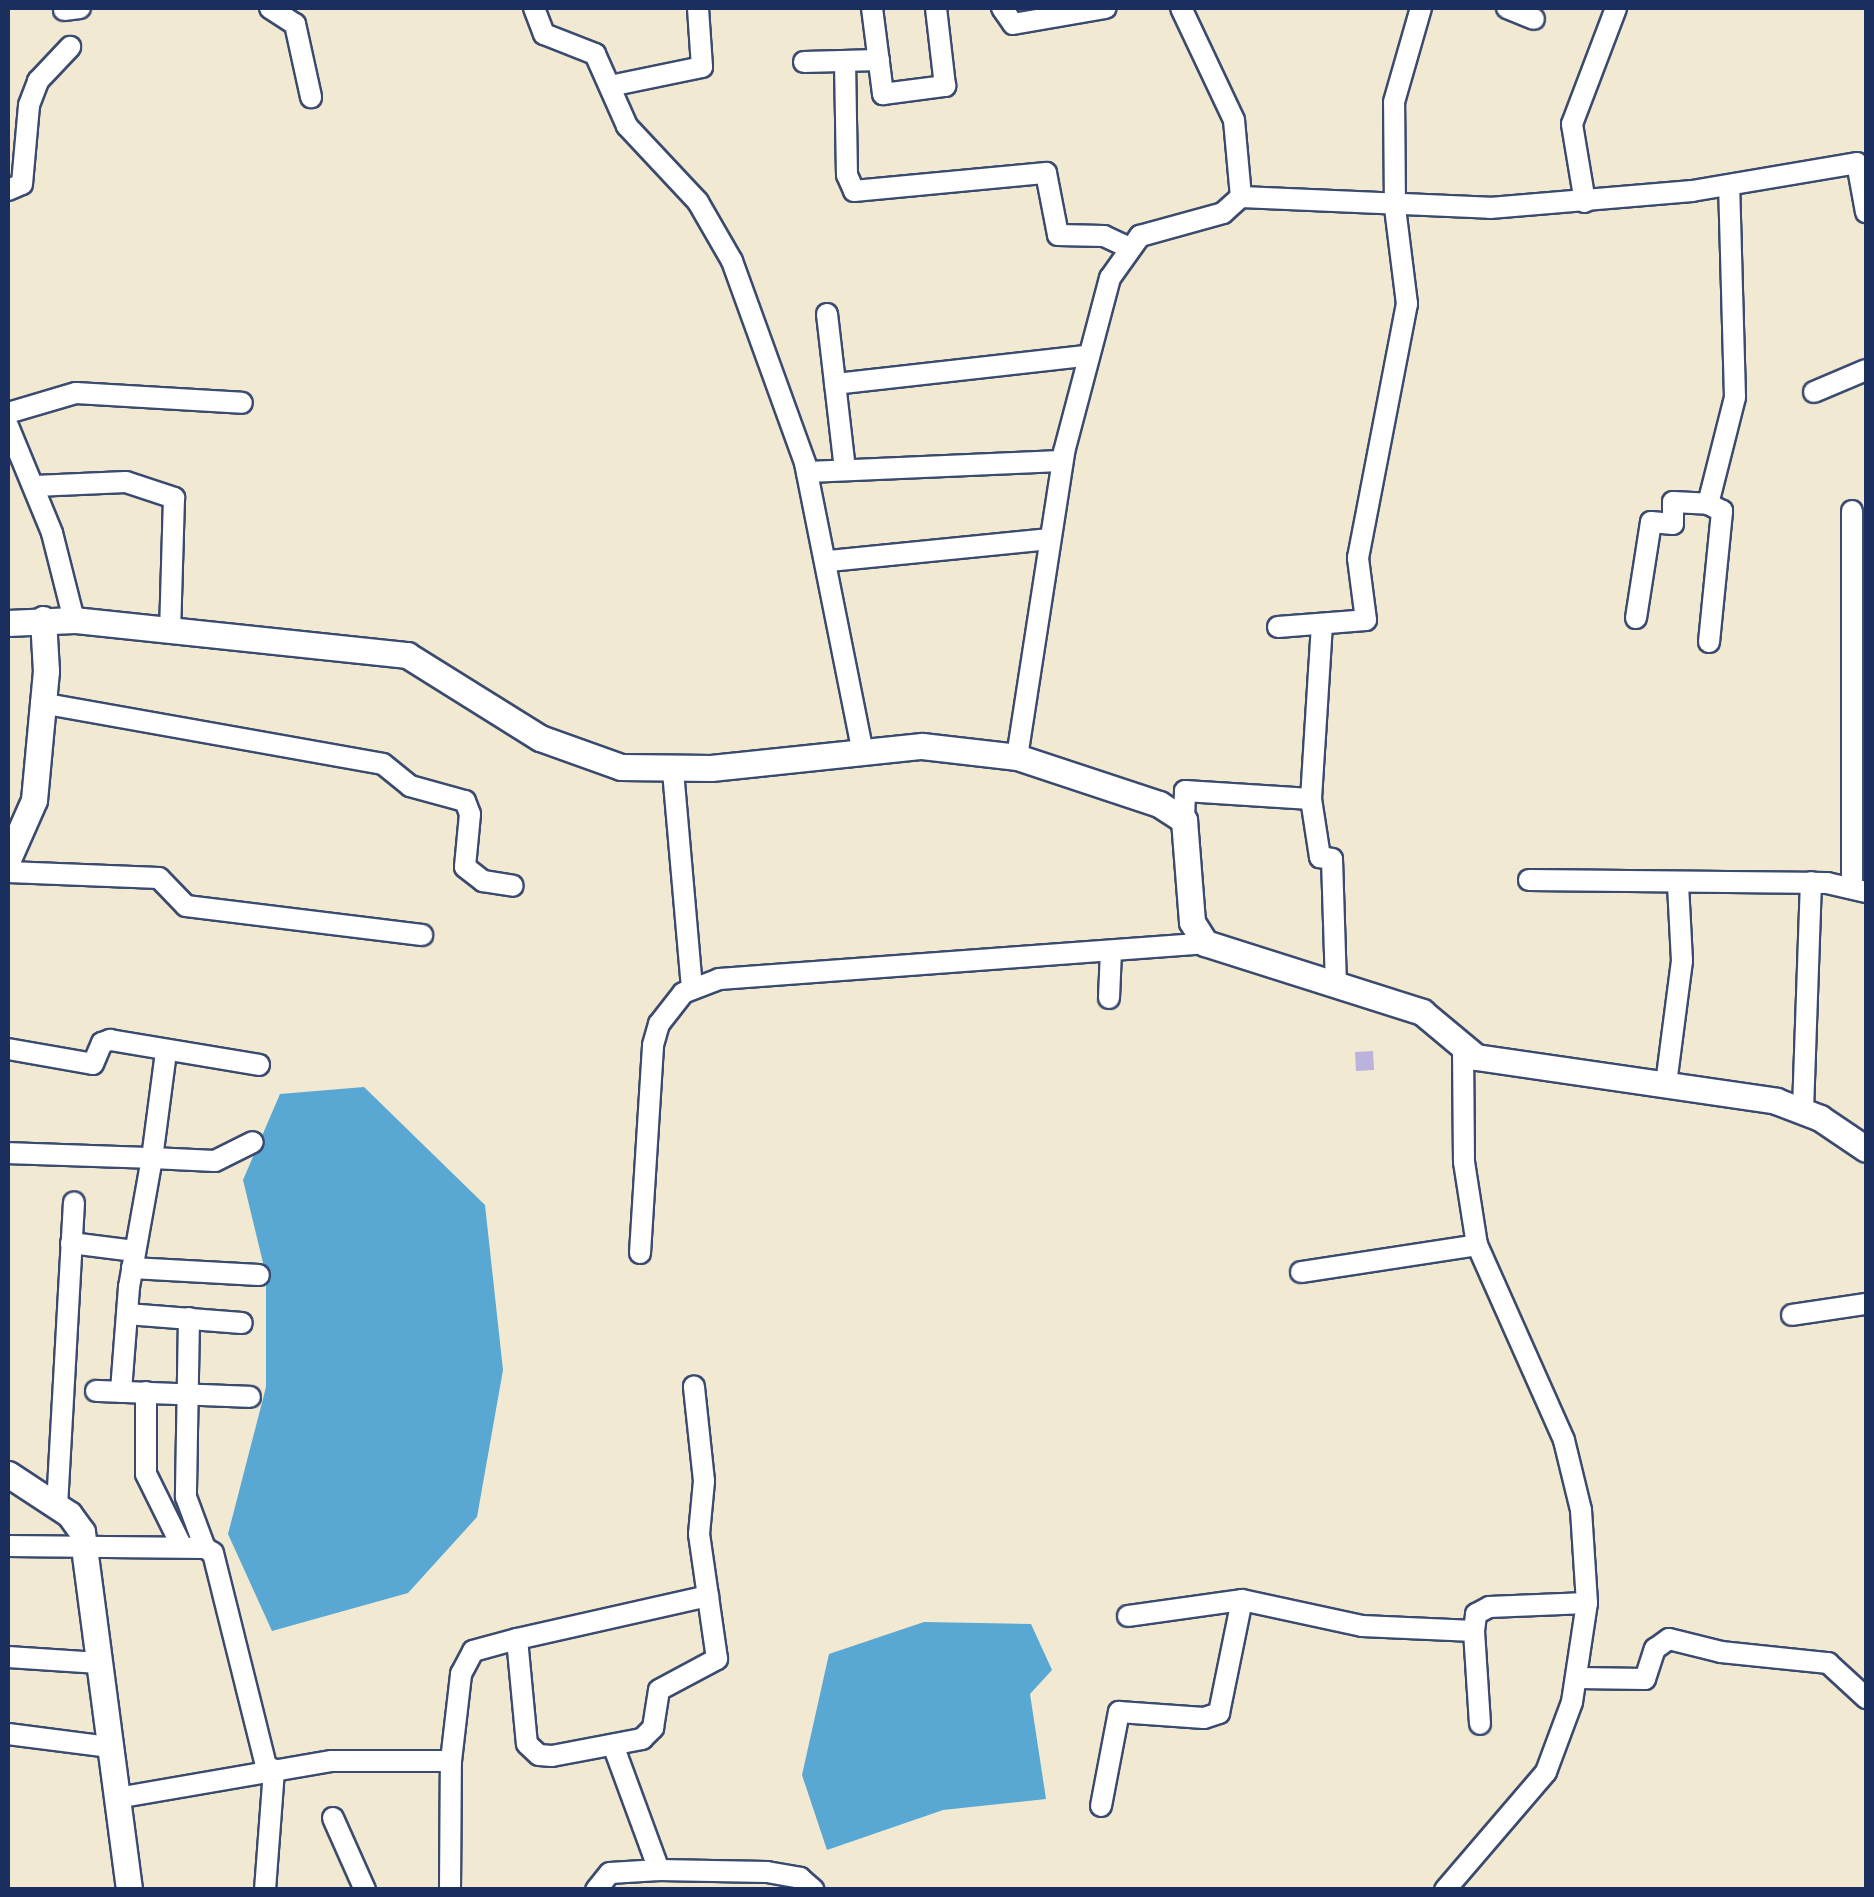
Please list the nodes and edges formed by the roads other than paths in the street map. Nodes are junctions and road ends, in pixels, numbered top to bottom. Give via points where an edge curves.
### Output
1 (270, 8) edge
2 (534, 8) edge
3 (698, 8) edge
4 (876, 8) edge
5 (936, 8) edge
6 (1002, 8) edge
7 (1106, 8) edge
8 (1182, 8) edge
9 (1421, 8) edge
10 (1506, 8) edge
11 (1616, 8) edge
12 (1534, 19) dead end
13 (70, 47) dead end
14 (879, 60) junction
15 (844, 61) junction
16 (804, 62) dead end
17 (610, 86) junction
18 (311, 97) dead end
19 (1730, 185) junction
20 (8, 190) edge
21 (1241, 197) junction
22 (1585, 202) junction
23 (1395, 208) junction
24 (1866, 212) edge
25 (1128, 247) junction
26 (827, 314) dead end
27 (1086, 356) junction
28 (1866, 370) edge
29 (835, 384) junction
30 (1814, 392) dead end
31 (242, 403) dead end
32 (8, 412) edge
33 (8, 426) edge
34 (1062, 462) junction
35 (845, 470) junction
36 (807, 472) junction
37 (35, 486) junction
38 (1708, 504) junction
39 (1852, 510) dead end
40 (1050, 539) junction
41 (829, 560) junction
42 (1859, 568) edge
43 (1636, 618) dead end
44 (43, 620) junction
45 (74, 620) junction
46 (8, 623) edge
47 (1322, 624) junction
48 (1278, 627) dead end
49 (170, 632) junction
50 (1709, 642) dead end
51 (42, 703) junction
52 (863, 752) junction
53 (1017, 758) junction
54 (673, 771) junction
55 (1311, 800) junction
56 (1184, 820) junction
57 (8, 859) edge
58 (8, 872) edge
59 (1529, 880) dead end
60 (1811, 882) junction
61 (1678, 884) junction
62 (514, 886) dead end
63 (1859, 890) edge
64 (422, 934) dead end
65 (1205, 943) junction
66 (1111, 951) junction
67 (1336, 987) junction
68 (692, 988) junction
69 (1109, 998) dead end
70 (8, 1049) edge
71 (1463, 1051) junction
72 (166, 1052) junction
73 (259, 1065) dead end
74 (1666, 1084) junction
75 (1804, 1110) junction
76 (253, 1142) dead end
77 (1866, 1149) edge
78 (8, 1153) edge
79 (152, 1158) junction
80 (74, 1202) dead end
81 (71, 1243) junction
82 (1478, 1245) junction
83 (640, 1253) dead end
84 (133, 1260) junction
85 (1301, 1272) dead end
86 (259, 1276) dead end
87 (1866, 1304) edge
88 (127, 1314) junction
89 (1792, 1315) dead end
90 (189, 1318) junction
91 (242, 1324) dead end
92 (694, 1387) dead end
93 (96, 1391) dead end
94 (121, 1392) junction
95 (146, 1392) junction
96 (186, 1393) junction
97 (250, 1397) dead end
98 (8, 1474) edge
99 (56, 1506) junction
100 (85, 1544) junction
101 (8, 1546) edge
102 (182, 1547) junction
103 (206, 1548) junction
104 (708, 1596) junction
105 (1242, 1600) junction
106 (1587, 1602) junction
107 (1128, 1616) dead end
108 (1474, 1631) junction
109 (516, 1639) junction
110 (8, 1657) edge
111 (99, 1664) junction
112 (1578, 1678) junction
113 (1866, 1698) edge
114 (1480, 1724) dead end
115 (8, 1734) edge
116 (613, 1745) junction
117 (110, 1747) junction
118 (451, 1760) junction
119 (270, 1770) junction
120 (117, 1798) junction
121 (1101, 1806) dead end
122 (333, 1818) dead end
123 (659, 1870) junction
124 (129, 1890) edge
125 (264, 1890) edge
126 (365, 1890) edge
127 (450, 1890) edge
128 (596, 1890) edge
129 (814, 1890) edge
130 (1445, 1890) edge

1 - 18 street via 295,24
2 - 17 street via 544,34 595,54
3 - 17 street via 702,67
4 - 14 street
5 - 14 street via 945,86 883,94
6 - 7 street via 1014,24
8 - 21 street via 1234,120
9 - 23 street via 1394,102
10 - 12 street
11 - 22 street via 1572,124
13 - 20 street via 38,80 29,104 22,184
14 - 15 street
15 - 16 street
15 - 25 street via 847,174 854,191 1046,173 1058,236 1104,236
17 - 36 street via 637,141 698,202 732,262
19 - 22 street
19 - 24 street via 1857,163
19 - 38 street via 1736,397
21 - 23 street
21 - 25 street via 1223,213 1155,230
22 - 23 street
23 - 47 street via 1408,304 1358,558 1366,620
25 - 27 street via 1110,278
26 - 29 street
27 - 29 street
27 - 34 street
28 - 30 street
29 - 35 street
31 - 32 street via 76,394
33 - 37 street
34 - 35 street
34 - 40 street
35 - 36 street
36 - 41 street
37 - 45 street
37 - 49 street via 126,482 174,498
38 - 43 street via 1673,502 1673,524 1651,522
38 - 50 street via 1722,511
39 - 42 street
40 - 41 street
40 - 53 street
41 - 52 street
42 - 63 street
44 - 45 street
44 - 46 street
44 - 51 street
45 - 49 street
47 - 48 street
47 - 55 street
49 - 54 street via 407,655 540,738 587,759
51 - 57 street via 34,800
51 - 62 street via 383,764 410,786 465,802 465,867 484,881
52 - 53 street via 969,747
52 - 54 street
53 - 56 street via 1159,804
54 - 68 street
55 - 56 street via 1185,791
55 - 67 street via 1320,857 1332,859
56 - 65 street via 1192,922
58 - 64 street via 159,878 186,906
59 - 61 street
60 - 61 street
60 - 63 street
60 - 75 street
61 - 74 street via 1682,961
65 - 66 street
65 - 67 street
66 - 68 street via 780,973
66 - 69 street
67 - 71 street via 1433,1017
68 - 83 street via 668,1009 653,1045
70 - 72 street via 93,1064 106,1040
71 - 74 street via 1496,1062
71 - 82 street via 1464,1162
72 - 73 street
72 - 79 street
74 - 75 street
75 - 77 street
76 - 79 street via 215,1161
78 - 79 street
79 - 84 street
80 - 81 street
81 - 84 street
81 - 99 street
82 - 85 street
82 - 106 street via 1564,1440 1581,1510
84 - 86 street
84 - 88 street
87 - 89 street
88 - 90 street
88 - 94 street
90 - 91 street
90 - 96 street
92 - 104 street
93 - 94 street
94 - 95 street
95 - 96 street
95 - 102 street via 146,1474
96 - 97 street
96 - 103 street via 187,1508
98 - 99 street
99 - 100 street via 77,1522
100 - 101 street
100 - 102 street
100 - 111 street
102 - 103 street
103 - 119 street via 221,1565
104 - 109 street
104 - 116 street via 717,1659 660,1690 648,1734
105 - 107 street
105 - 108 street via 1362,1626
105 - 121 street via 1220,1713 1204,1718 1118,1712
106 - 108 street via 1490,1607 1476,1614
106 - 112 street
108 - 114 street
109 - 116 street via 531,1751 552,1756
109 - 118 street via 483,1646 466,1660
110 - 111 street
111 - 117 street
112 - 113 street via 1645,1680 1656,1650 1669,1639 1721,1652 1828,1663
112 - 130 street via 1546,1772
115 - 117 street
116 - 123 street
117 - 120 street
118 - 119 street via 373,1757
118 - 127 street
119 - 120 street
119 - 125 street
120 - 124 street
122 - 126 street
123 - 128 street via 610,1874
123 - 129 street via 766,1872 800,1878

